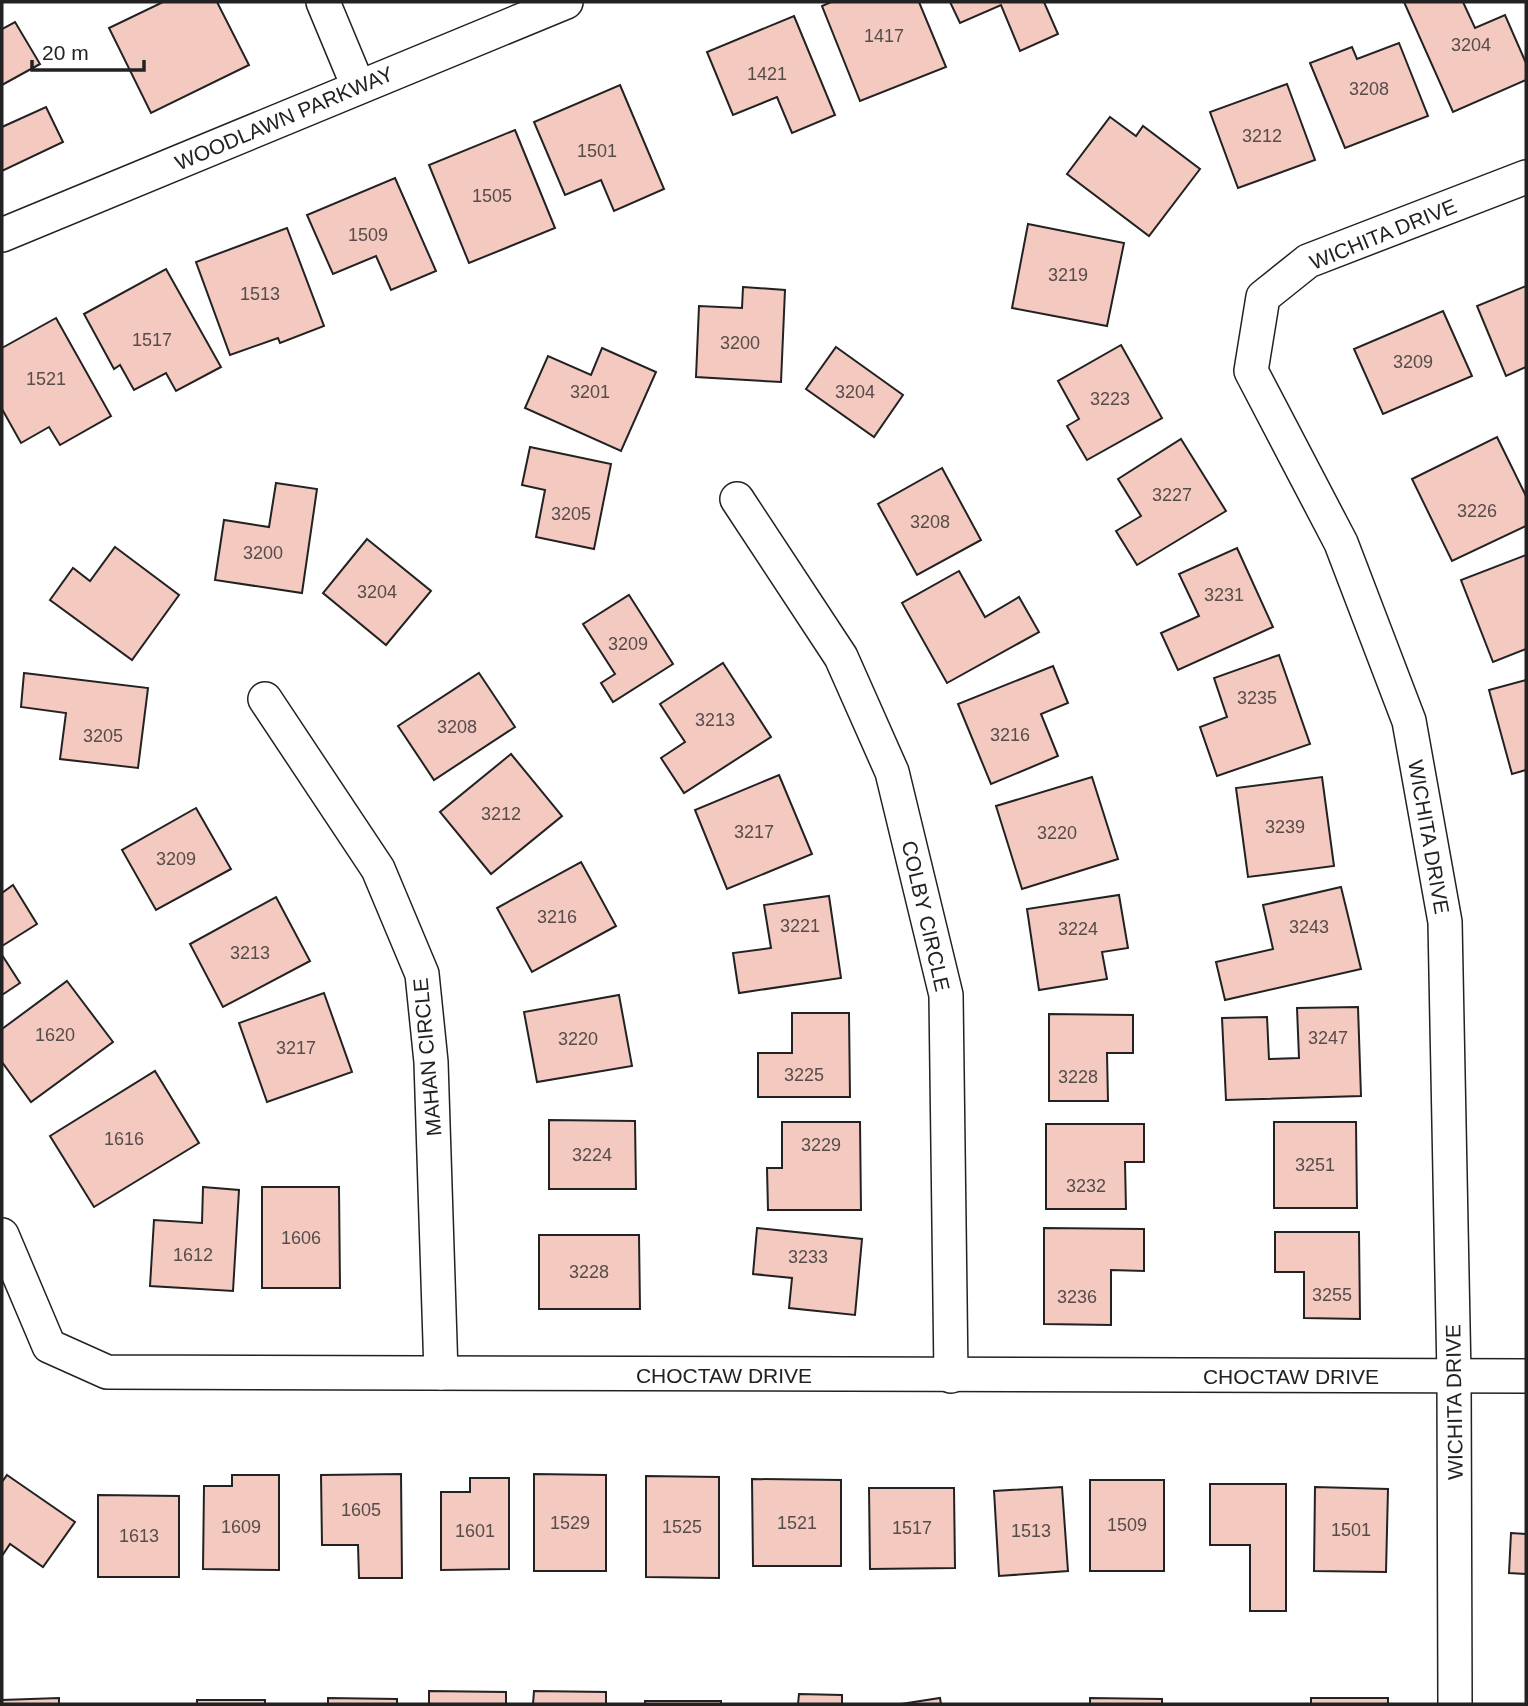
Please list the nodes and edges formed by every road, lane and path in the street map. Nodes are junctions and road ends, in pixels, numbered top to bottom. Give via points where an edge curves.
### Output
1 (323, 2) edge
2 (566, 2) edge
3 (358, 86) junction
4 (1526, 177) edge
5 (2, 235) edge
6 (737, 499) dead end
7 (265, 699) dead end
8 (2, 1234) edge
9 (441, 1373) junction
10 (951, 1376) junction
11 (1454, 1376) junction
12 (1526, 1376) edge
13 (1455, 1704) edge

1 - 3 street
2 - 3 street, WOODLAWN PARKWAY
3 - 5 street, WOODLAWN PARKWAY
4 - 11 street, WICHITA DRIVE via 1308,261 1262,297 1251,370 1341,542 1409,720 1445,922
6 - 10 street, COLBY CIRCLE via 841,657 892,772 946,995
7 - 9 street, MAHAN CIRCLE via 378,869 422,974 431,1062
8 - 9 street, CHOCTAW DRIVE via 49,1346 107,1372
9 - 10 street, CHOCTAW DRIVE
10 - 11 street, CHOCTAW DRIVE
11 - 12 street, CHOCTAW DRIVE
11 - 13 street, WICHITA DRIVE

